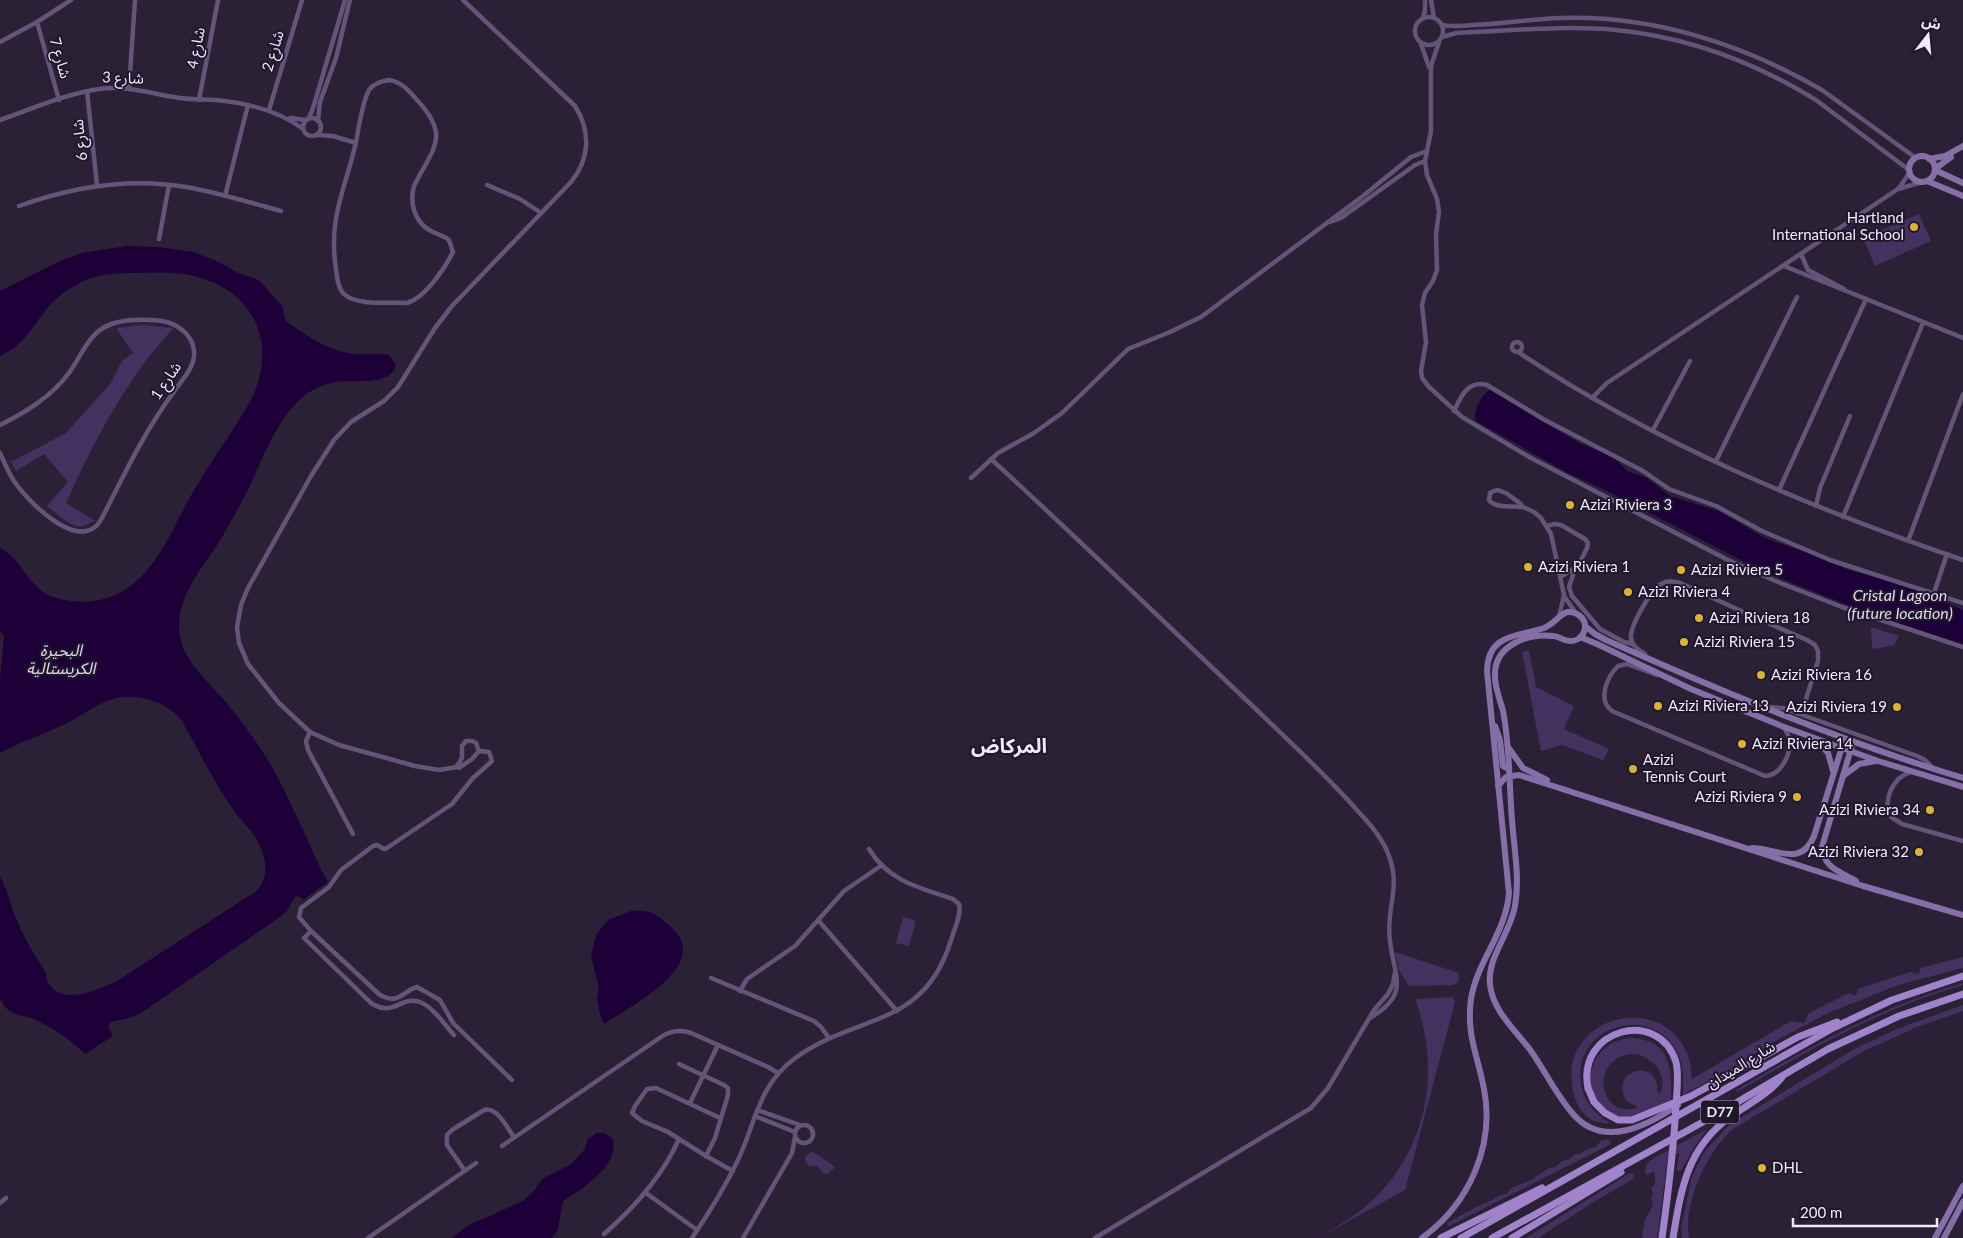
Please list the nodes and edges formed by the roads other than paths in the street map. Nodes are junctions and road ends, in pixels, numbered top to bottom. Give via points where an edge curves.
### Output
1 (71, 0) edge
2 (135, 0) edge
3 (218, 0) edge
4 (302, 0) edge
5 (345, 0) edge
6 (350, 0) edge
7 (463, 0) edge
8 (1425, 0) edge
9 (1431, 0) edge
10 (1434, 18) junction
11 (1422, 19) junction
12 (37, 22) junction
13 (1442, 25) junction
14 (1442, 37) junction
15 (0, 42) edge
16 (1421, 42) junction
17 (1438, 42) junction
18 (328, 56) junction
19 (336, 58) junction
20 (1430, 73) junction
21 (129, 88) junction
22 (87, 91) junction
23 (59, 100) junction
24 (199, 100) junction
25 (248, 105) junction
26 (269, 110) junction
27 (289, 118) junction
28 (307, 119) junction
29 (0, 120) edge
30 (318, 120) junction
31 (321, 126) junction
32 (302, 128) junction
33 (317, 135) junction
34 (333, 136) junction
35 (356, 143) junction
36 (1963, 148) edge
37 (1427, 151) junction
38 (1916, 158) junction
39 (1929, 159) junction
40 (1425, 161) junction
41 (1935, 170) junction
42 (1910, 171) junction
43 (1924, 181) junction
44 (1963, 183) edge
45 (97, 185) junction
46 (169, 185) junction
47 (486, 185) dead end
48 (1898, 190) junction
49 (225, 196) junction
50 (1963, 196) edge
51 (1364, 198) junction
52 (19, 206) dead end
53 (281, 211) dead end
54 (541, 213) junction
55 (159, 239) dead end
56 (1801, 254) junction
57 (1784, 266) junction
58 (1845, 290) junction
59 (1797, 297) dead end
60 (1866, 299) junction
61 (1923, 323) junction
62 (1963, 338) edge
63 (1518, 352) dead end
64 (1690, 362) dead end
65 (1963, 394) edge
66 (1592, 398) junction
67 (1454, 411) junction
68 (1850, 416) dead end
69 (0, 425) edge
70 (1653, 430) junction
71 (0, 453) edge
72 (991, 459) junction
73 (1716, 461) junction
74 (971, 478) dead end
75 (1779, 490) junction
76 (1521, 506) junction
77 (1816, 506) junction
78 (1843, 517) junction
79 (1547, 526) junction
80 (1908, 541) junction
81 (1947, 554) junction
82 (1963, 560) edge
83 (1575, 569) junction
84 (1560, 577) junction
85 (1934, 593) junction
86 (1564, 595) junction
87 (1963, 603) edge
88 (1576, 613) junction
89 (1558, 619) junction
90 (1585, 626) junction
91 (1559, 637) junction
92 (1580, 638) junction
93 (1633, 644) junction
94 (1963, 648) edge
95 (1664, 666) junction
96 (1662, 676) junction
97 (1763, 708) junction
98 (1797, 713) junction
99 (1493, 723) junction
100 (1784, 727) junction
101 (310, 732) junction
102 (1814, 738) junction
103 (1845, 739) junction
104 (1853, 742) junction
105 (1507, 746) junction
106 (1842, 748) junction
107 (479, 751) junction
108 (1850, 751) junction
109 (1878, 761) junction
110 (458, 767) junction
111 (1934, 769) junction
112 (1509, 772) junction
113 (1911, 772) junction
114 (1834, 774) junction
115 (1842, 777) junction
116 (1963, 778) edge
117 (1498, 786) junction
118 (1556, 786) junction
119 (1963, 787) edge
120 (353, 834) dead end
121 (1963, 842) edge
122 (1745, 848) junction
123 (869, 849) dead end
124 (882, 866) junction
125 (1863, 886) junction
126 (1963, 915) edge
127 (818, 920) junction
128 (311, 931) junction
129 (1963, 976) edge
130 (711, 978) dead end
131 (740, 990) junction
132 (1963, 994) edge
133 (897, 1012) junction
134 (1852, 1019) junction
135 (454, 1034) dead end
136 (829, 1038) junction
137 (718, 1045) junction
138 (679, 1064) dead end
139 (778, 1073) junction
140 (1784, 1074) junction
141 (703, 1076) junction
142 (512, 1080) dead end
143 (1691, 1096) junction
144 (690, 1103) junction
145 (757, 1110) junction
146 (755, 1116) junction
147 (774, 1116) junction
148 (720, 1118) junction
149 (772, 1122) junction
150 (801, 1125) junction
151 (795, 1135) junction
152 (514, 1137) junction
153 (679, 1139) junction
154 (806, 1142) junction
155 (502, 1146) dead end
156 (1659, 1146) junction
157 (792, 1153) junction
158 (706, 1156) junction
159 (476, 1163) dead end
160 (465, 1171) junction
161 (733, 1171) junction
162 (1568, 1178) junction
163 (1963, 1186) edge
164 (646, 1193) junction
165 (6, 1198) dead end
166 (1963, 1202) edge
167 (0, 1203) edge
168 (1675, 1224) junction
169 (697, 1230) junction
170 (604, 1234) dead end
171 (368, 1238) edge
172 (692, 1238) edge
173 (743, 1238) edge
174 (1095, 1238) edge
175 (1422, 1238) edge
176 (1441, 1238) edge
177 (1461, 1238) edge
178 (1492, 1238) edge
179 (1513, 1238) edge
180 (1662, 1238) edge
181 (1672, 1238) edge
182 (1679, 1238) edge
183 (1936, 1238) edge
184 (1944, 1238) edge

1 - 12 street
2 - 21 street
3 - 24 street, شارع 4
4 - 26 street, شارع 2
5 - 18 street
6 - 19 street
7 - 54 street via 573,103 583,120 587,143 581,167
8 - 11 street
9 - 10 street
10 - 11 street
10 - 13 street
11 - 16 street via 1415,30
12 - 15 street
12 - 23 street, شارع 7
13 - 14 street
13 - 38 street via 1586,18 1644,24 1695,35 1754,56 1805,80
14 - 17 street
14 - 42 street via 1456,33 1588,29 1646,34 1686,43 1756,68 1801,90
16 - 17 street via 1428,45
16 - 20 street
17 - 20 street
18 - 19 street via 331,60
18 - 28 street
19 - 30 street via 320,102
20 - 37 street via 1431,126
21 - 22 street, شارع 3
21 - 24 street, شارع 3
22 - 23 street, شارع 3
22 - 45 street, شارع 6
23 - 29 street, شارع 3
24 - 25 street, شارع 3
25 - 26 street, شارع 3
25 - 49 street
26 - 27 street, شارع 3
27 - 28 street
27 - 32 street
28 - 30 street
28 - 32 street
30 - 31 street
31 - 33 street
31 - 34 street
32 - 33 street via 307,136
33 - 34 street
34 - 35 street
35 - 35 street via 334,225 333,253 339,286 355,301 414,301 453,252 449,240 423,226 413,205 414,186 436,139 436,125 405,87 384,80 369,91
36 - 39 street
36 - 41 street
37 - 40 street
37 - 51 street via 1415,154
38 - 39 street
38 - 42 street
39 - 41 street
40 - 51 street
40 - 67 street via 1439,212 1437,270 1422,300 1426,342 1421,374 1429,387
41 - 43 street via 1933,176
41 - 44 street
42 - 43 street via 1914,179
42 - 48 street
43 - 48 street
43 - 50 street
45 - 46 street
45 - 52 street
46 - 49 street
46 - 55 street
47 - 54 street via 520,199
48 - 56 street
49 - 53 street
51 - 72 street via 1201,317 1128,349 1062,413
54 - 101 street via 446,313 398,387 338,435 306,484 245,593 238,627 242,653 272,695
56 - 57 street
56 - 58 street via 1808,270
57 - 58 street
57 - 66 street via 1607,383
58 - 60 street
59 - 73 street
60 - 61 street
60 - 75 street
61 - 62 street
61 - 78 street
63 - 66 street
64 - 70 street
65 - 80 street
66 - 70 street
67 - 85 street via 1469,387 1487,385 1543,419 1643,471 1669,489 1706,501 1762,531 1830,560
67 - 94 street via 1560,474 1753,572 1842,607
68 - 77 street via 1820,488
69 - 71 street, شارع 1 via 31,409 47,396 69,374 93,336 111,324 131,320 169,322 178,326 190,339 194,354 191,368 149,428 94,528 84,532 73,531 45,514 13,480
70 - 73 street
72 - 74 street
72 - 174 street via 1340,792 1374,830 1386,849 1393,871 1394,894 1389,932 1395,968 1391,989 1323,1096 1311,1108
73 - 75 street
75 - 77 street
76 - 76 street via 1501,491 1489,495 1493,505
76 - 79 street via 1538,514
77 - 78 street
78 - 80 street
79 - 83 street via 1559,524 1587,541 1588,548
79 - 84 street via 1553,539
80 - 81 street
81 - 82 street
81 - 85 street
83 - 84 street
83 - 93 street via 1569,587 1571,594 1600,629
84 - 86 street
85 - 87 street
86 - 88 street
86 - 89 street
88 - 89 street via 1567,612
88 - 90 street
89 - 91 street via 1555,628
89 - 99 street via 1542,628 1511,636 1494,648 1487,671
90 - 92 street
90 - 95 street via 1600,638
91 - 92 street via 1571,641
91 - 105 street via 1541,636 1517,641 1498,659 1494,677
92 - 96 street
93 - 95 street
93 - 98 street via 1632,628 1653,591 1660,584 1680,583 1815,645 1818,661 1804,705
95 - 97 street
96 - 100 street
96 - 100 street via 1620,664 1614,669 1604,692 1605,704 1612,711 1765,776 1778,772 1788,749 1790,739
97 - 98 street via 1777,706
97 - 103 street
98 - 111 street via 1917,756
99 - 112 street via 1500,740 1503,766
99 - 117 street
100 - 102 street
101 - 110 street via 338,744 415,766 439,770
101 - 120 street via 306,741 308,750
102 - 106 street
102 - 114 street via 1828,754
103 - 104 street
103 - 106 street
104 - 108 street
104 - 111 street
105 - 112 street
105 - 118 street via 1523,768
106 - 108 street
106 - 114 street
107 - 110 street via 461,768
107 - 110 street via 474,741 464,742
107 - 128 street via 489,752 492,761 452,804 388,848 373,846 341,870 330,887 301,908 299,917
108 - 109 street
108 - 115 street
109 - 113 street
109 - 115 street via 1857,766
111 - 116 street
112 - 117 street
112 - 118 street
112 - 143 street via 1516,897 1509,928 1491,966 1490,984 1497,1007 1535,1056 1572,1113 1590,1127 1613,1132 1630,1130 1664,1114
113 - 119 street
113 - 121 street via 1894,783 1888,805 1892,817 1902,824
114 - 122 street via 1814,836 1805,849 1789,855
115 - 125 street via 1823,851 1832,869
117 - 175 street via 1509,901 1501,929 1475,981 1470,1015 1473,1050 1486,1099 1484,1139 1477,1168 1461,1198 1446,1217
118 - 122 street
122 - 125 street
123 - 124 street
124 - 127 street via 844,891
124 - 133 street via 908,884 955,900 960,908 940,967 920,994
125 - 126 street
127 - 131 street via 789,950 747,979
127 - 133 street
128 - 135 street via 304,938 371,1003 388,1009 408,1001 418,1002
128 - 142 street via 383,997 396,998 417,987 438,998 453,1023
129 - 134 main road, شارع الميدان / D77
130 - 131 street
131 - 136 street via 814,1022
132 - 140 main road, شارع الميدان / D77 via 1881,1024
133 - 136 street
134 - 143 main road via 1830,1024 1798,1038
134 - 162 main road, شارع الميدان / D77
136 - 139 street via 800,1054
137 - 139 street
137 - 141 street
137 - 152 street via 685,1031 672,1031
138 - 141 street
139 - 145 street
140 - 156 main road, شارع الميدان / D77
140 - 168 main road via 1766,1094 1723,1122 1701,1146 1684,1181
141 - 144 street
141 - 148 street via 728,1088
143 - 180 main road, bridge via 1637,1119 1613,1119 1594,1102 1586,1072 1600,1043 1614,1034 1630,1030 1646,1032 1661,1040 1674,1057 1677,1071 1675,1125
144 - 148 street
144 - 153 street via 656,1088 648,1089 632,1113
145 - 146 street
145 - 147 street
146 - 149 street
146 - 161 street
147 - 149 street
147 - 150 street
148 - 158 street
149 - 151 street
150 - 151 street
150 - 154 street via 812,1131
151 - 154 street via 798,1141
151 - 157 street
152 - 155 street
152 - 160 street via 495,1111 489,1109 452,1130 447,1135 447,1145
153 - 158 street
153 - 164 street via 672,1156
154 - 157 street
156 - 178 main road, شارع الميدان / D77
156 - 179 main road
157 - 173 street
158 - 161 street
159 - 160 street
160 - 171 street
161 - 169 street
162 - 176 main road
162 - 177 main road, شارع الميدان / D77
163 - 183 street
164 - 169 street
164 - 170 street
165 - 167 street
166 - 184 street
168 - 181 main road
168 - 182 street
169 - 172 street

